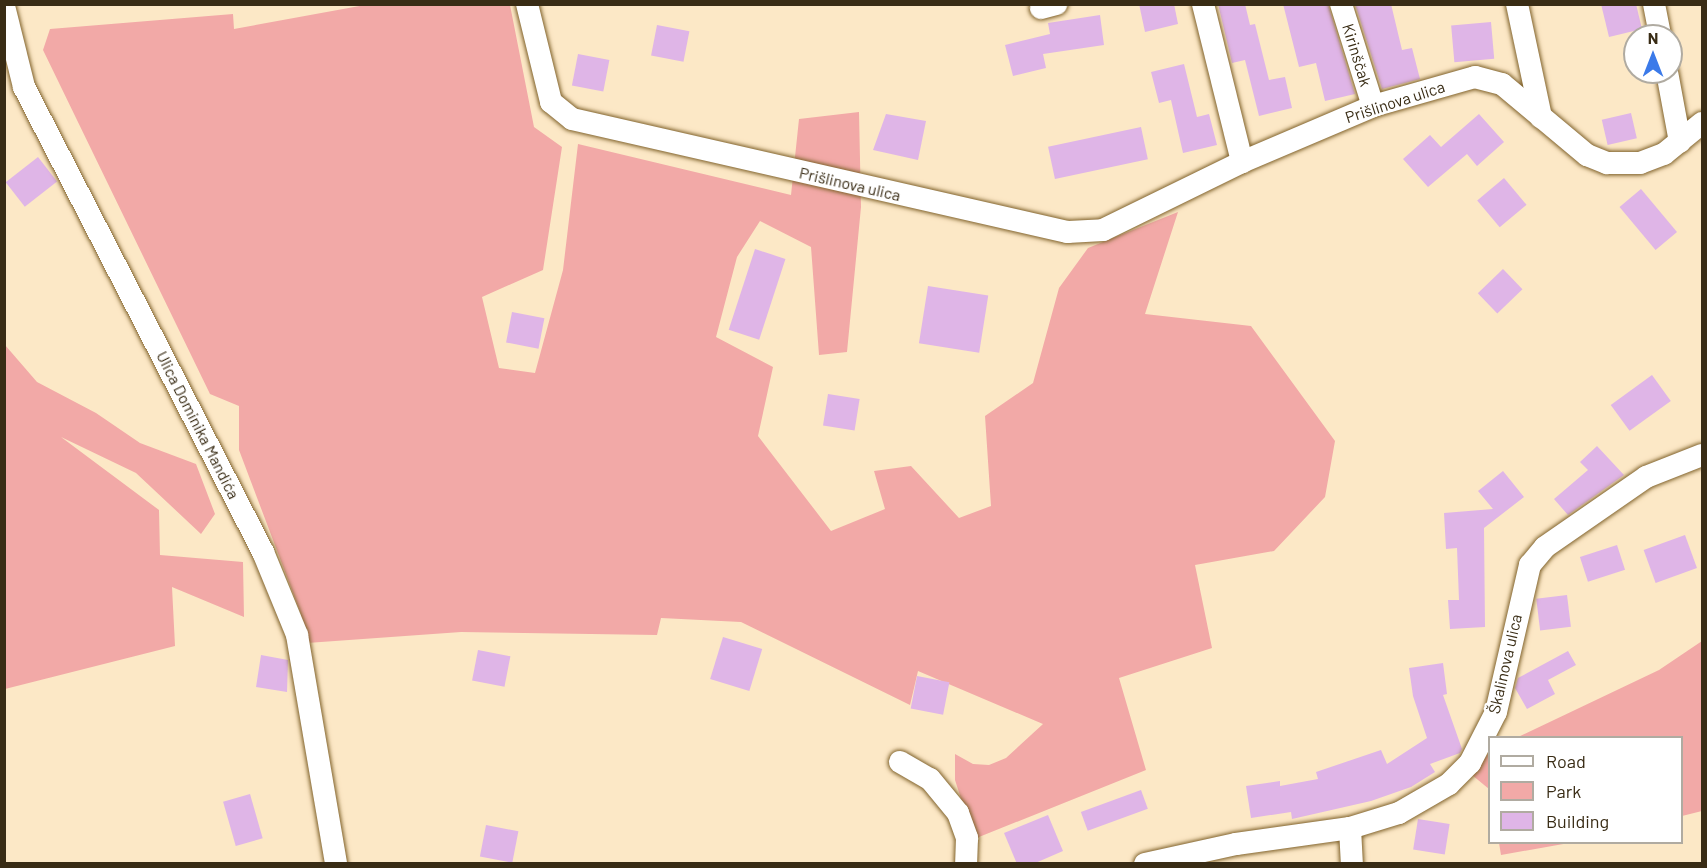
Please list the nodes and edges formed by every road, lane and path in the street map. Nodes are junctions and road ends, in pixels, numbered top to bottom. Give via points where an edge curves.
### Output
1 (527, 4) edge
2 (1203, 4) edge
3 (1341, 4) edge
4 (1517, 4) edge
5 (1654, 4) edge
6 (4, 6) edge
7 (1658, 24) edge
8 (1669, 84) edge
9 (1373, 106) junction
10 (1541, 117) junction
11 (1702, 123) edge
12 (1680, 142) junction
13 (1242, 162) junction
14 (1702, 455) edge
15 (900, 762) dead end
16 (1350, 828) junction
17 (336, 864) edge
18 (966, 864) edge
19 (1145, 864) edge
20 (1352, 864) edge

1 - 13 street, Prišlinova ulica via 550,102 572,119 970,212 1067,232 1094,232
2 - 13 street
3 - 9 street, Kirinščak
4 - 10 street
5 - 7 street
6 - 17 street, Ulica Dominika Mandića via 24,87 263,552 297,635
8 - 12 street
9 - 10 street, Prišlinova ulica via 1484,77 1502,84
9 - 13 street, Prišlinova ulica
10 - 12 street, Prišlinova ulica via 1587,155 1607,163 1651,160
11 - 12 street, Prišlinova ulica
14 - 16 street, Škalinova ulica via 1646,477 1545,547 1525,577 1497,712 1470,762 1429,798 1399,813
15 - 18 street via 930,779 957,813 967,838
16 - 19 street, Škalinova ulica via 1236,844
16 - 20 street

